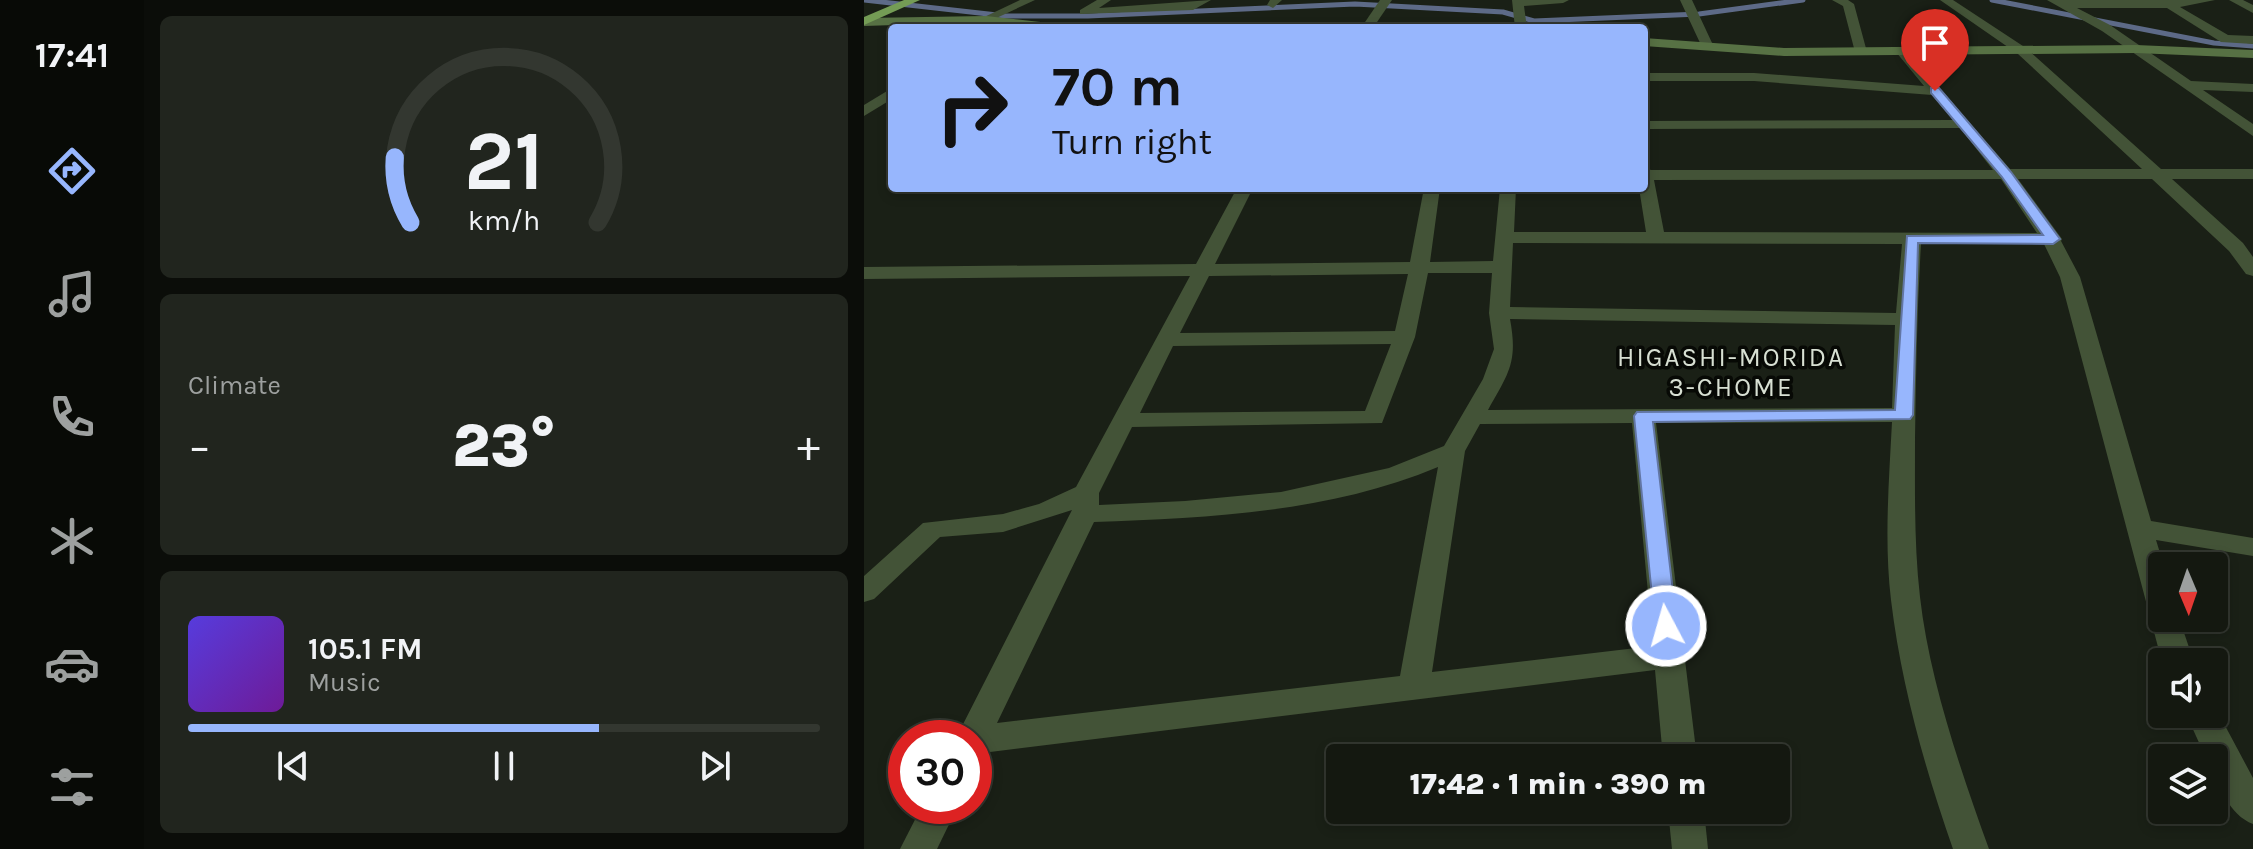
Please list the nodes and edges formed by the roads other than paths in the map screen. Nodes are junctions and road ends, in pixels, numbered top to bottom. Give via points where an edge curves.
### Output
1 (1029, 0) edge
2 (1105, 0) edge
3 (1205, 0) edge
4 (1386, 0) edge
5 (1563, 0) edge
6 (1686, 0) edge
7 (1838, 0) edge
8 (1946, 0) edge
9 (2209, 0) edge
10 (2235, 0) edge
11 (912, 1) edge
12 (893, 3) edge
13 (2059, 3) edge
14 (2169, 5) junction
15 (870, 10) edge
16 (2253, 10) edge
17 (1520, 14) edge
18 (864, 22) edge
19 (988, 22) edge
20 (1011, 24) edge
21 (1370, 24) edge
22 (2253, 40) edge
23 (1648, 42) edge
24 (1707, 45) junction
25 (2136, 49) junction
26 (2022, 51) junction
27 (1861, 52) junction
28 (1902, 52) junction
29 (2253, 54) edge
30 (1648, 77) edge
31 (2189, 85) junction
32 (2253, 88) edge
33 (1935, 91) junction
34 (888, 95) edge
35 (864, 112) edge
36 (1964, 124) junction
37 (1648, 125) edge
38 (2251, 128) edge
39 (1648, 173) edge
40 (2159, 174) junction
41 (2253, 174) edge
42 (2006, 175) junction
43 (1243, 192) edge
44 (1431, 192) edge
45 (1508, 192) edge
46 (1648, 192) edge
47 (1505, 237) junction
48 (1656, 237) junction
49 (1912, 239) junction
50 (2053, 239) junction
51 (1502, 267) junction
52 (1419, 268) junction
53 (1203, 270) junction
54 (2253, 270) edge
55 (864, 273) edge
56 (1499, 313) junction
57 (1906, 319) junction
58 (1404, 337) junction
59 (1166, 340) junction
60 (1904, 415) junction
61 (1643, 416) junction
62 (1473, 417) junction
63 (1124, 420) junction
64 (1453, 451) junction
65 (1086, 503) junction
66 (2138, 528) junction
67 (2253, 547) edge
68 (2148, 562) edge
69 (864, 592) edge
70 (1669, 656) junction
71 (1414, 687) junction
72 (983, 720) edge
73 (2209, 728) edge
74 (992, 737) edge
75 (1678, 744) edge
76 (2253, 808) edge
77 (931, 824) edge
78 (1687, 824) edge
79 (918, 849) edge
80 (1690, 849) edge
81 (1971, 849) edge

1 - 19 street
2 - 3 street via 1084,12 1193,7
4 - 21 street
5 - 17 street
6 - 24 street
7 - 27 street via 1848,4
8 - 26 street
9 - 14 street
10 - 16 street
11 - 12 highway
12 - 15 highway
12 - 18 highway
13 - 14 street
13 - 25 street
14 - 22 street via 2225,39
18 - 19 street
19 - 20 street
23 - 24 street
24 - 27 street via 1769,52
25 - 26 street
25 - 29 street
25 - 31 street
26 - 28 street
26 - 40 street
27 - 28 street
28 - 33 street
30 - 33 street via 1754,77
31 - 32 street
31 - 38 street
33 - 36 street
34 - 35 street
36 - 37 street
36 - 42 street
39 - 42 street
40 - 41 street
40 - 42 street
40 - 54 street
42 - 50 street
43 - 53 street
44 - 52 street
45 - 47 street
46 - 48 street
47 - 48 street
47 - 51 street
48 - 49 street
49 - 50 street
49 - 57 street
50 - 66 street via 2070,277
51 - 52 street
51 - 56 street
52 - 53 street
52 - 58 street
53 - 55 street
53 - 59 street
56 - 57 street
56 - 62 street via 1505,349
57 - 60 street
58 - 59 street
58 - 63 street via 1374,418
59 - 63 street
60 - 61 street
60 - 81 street via 1905,598 1949,788
61 - 62 street
61 - 70 street
62 - 64 street
63 - 65 street
64 - 65 street via 1396,475 1281,500 1185,510
64 - 71 street
65 - 69 street via 1003,523 933,529
65 - 72 street
66 - 67 street
66 - 68 street
70 - 71 street
70 - 75 street
71 - 74 street
73 - 76 street
77 - 79 street
78 - 80 street

